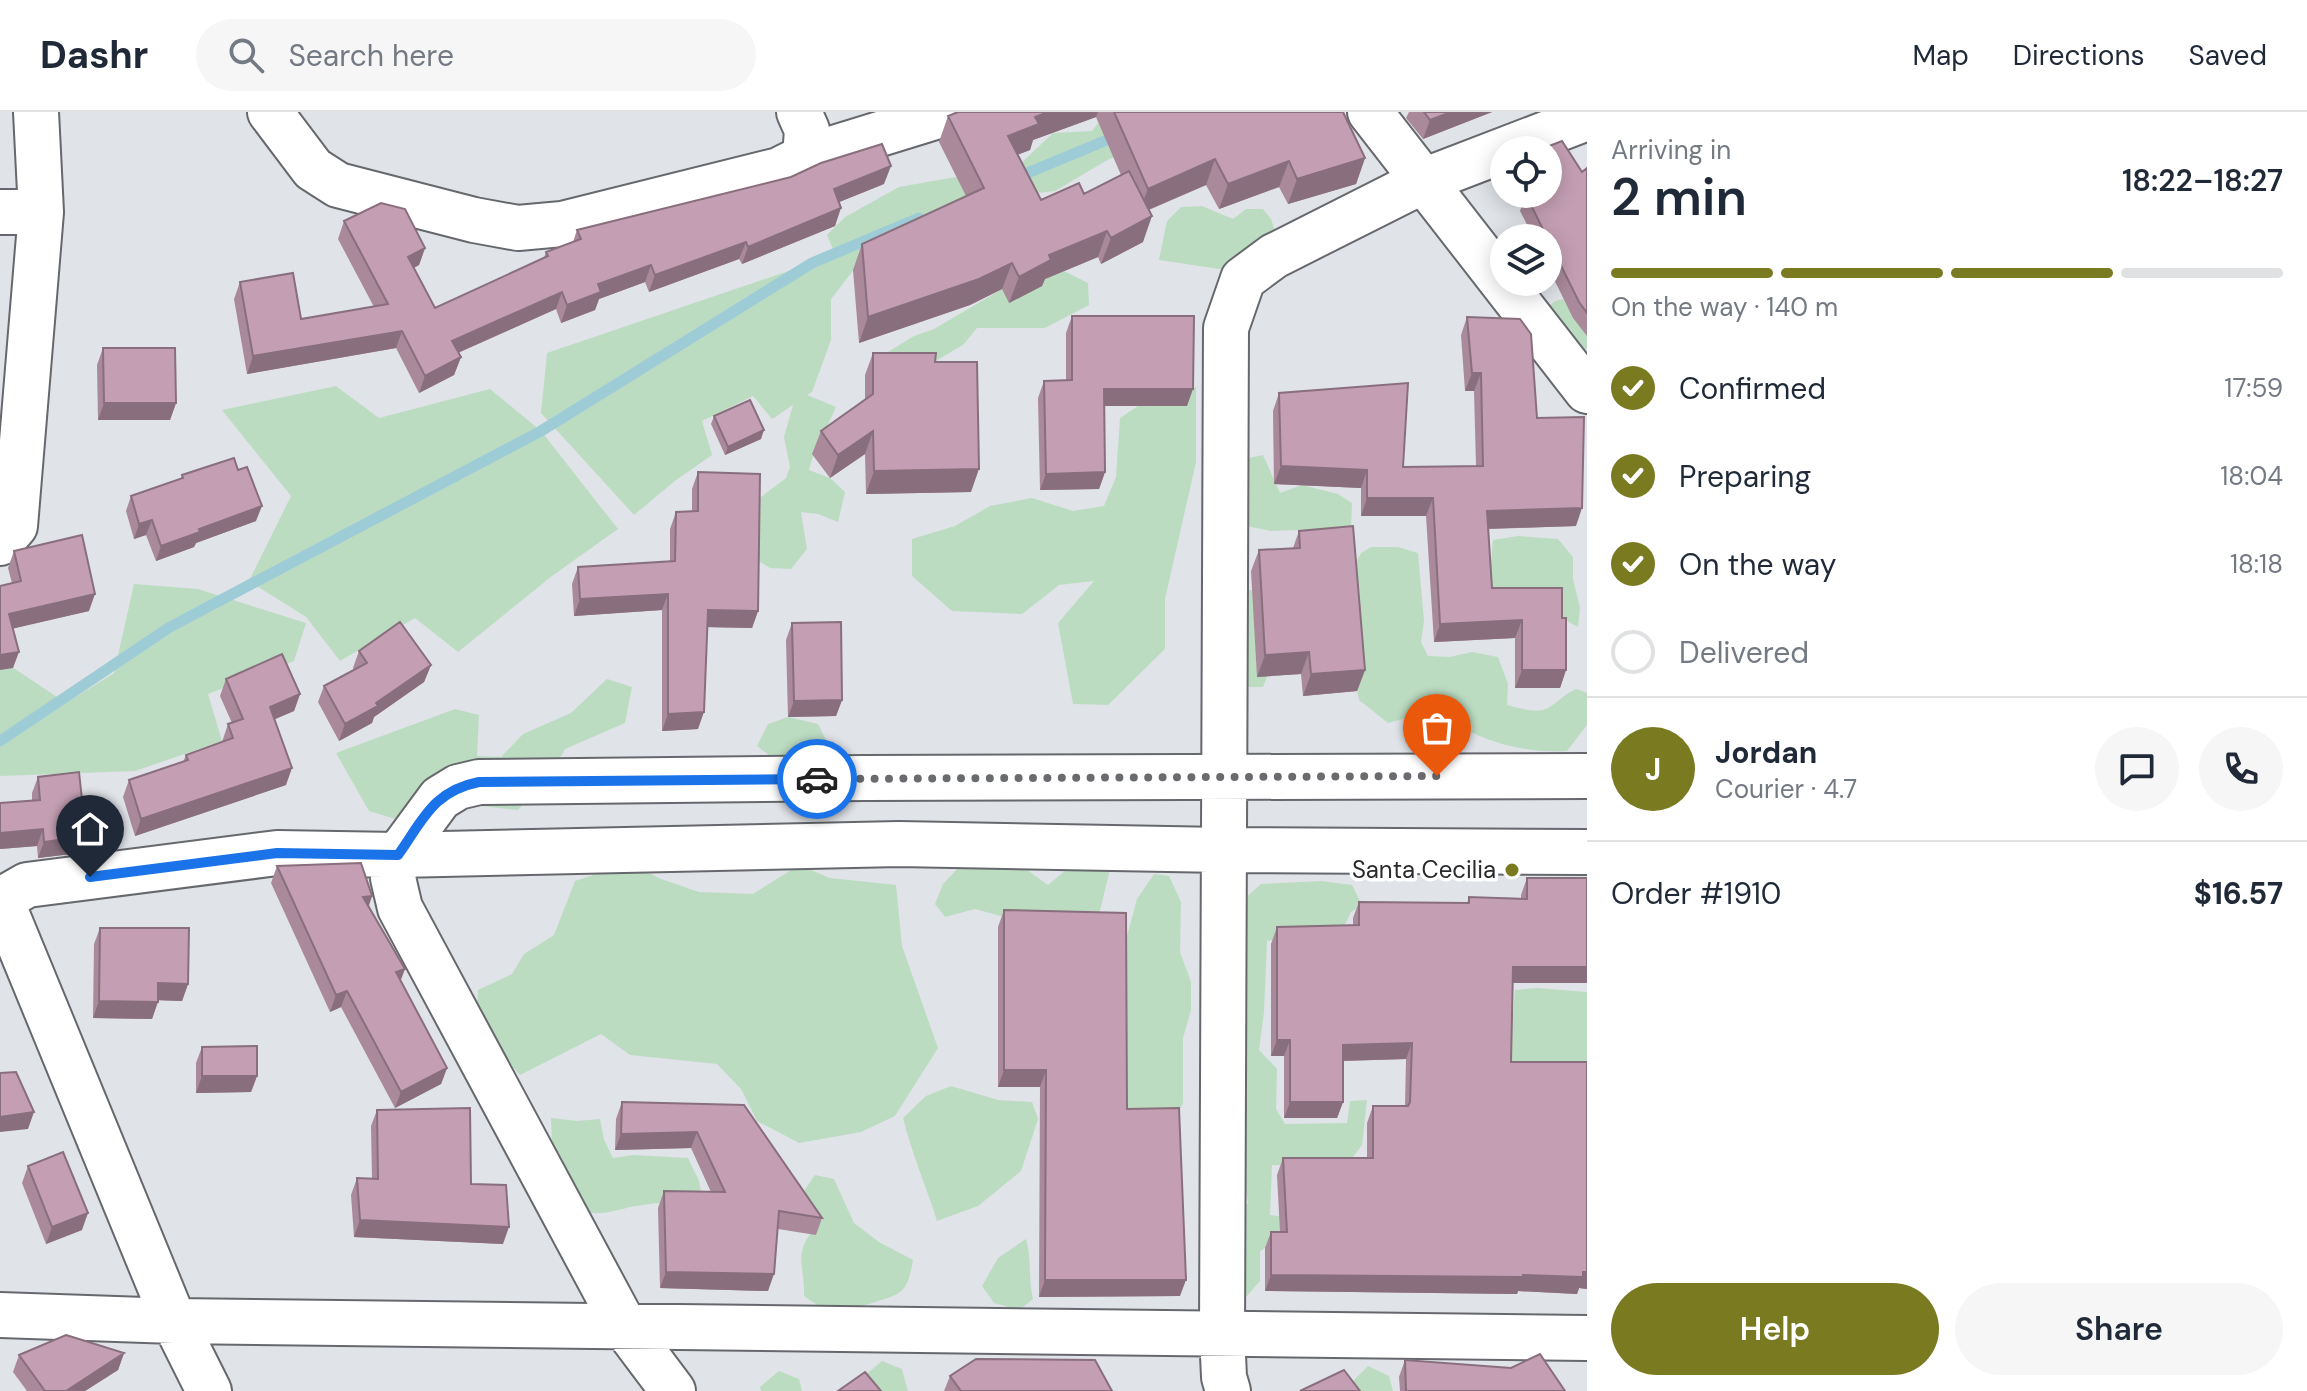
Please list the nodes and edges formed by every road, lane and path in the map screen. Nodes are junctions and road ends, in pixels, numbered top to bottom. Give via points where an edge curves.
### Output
1 (36, 112) edge
2 (270, 112) edge
3 (799, 112) edge
4 (951, 112) edge
5 (1370, 112) edge
6 (1587, 118) edge
7 (805, 157) junction
8 (1423, 181) junction
9 (21, 212) edge
10 (1587, 391) edge
11 (0, 543) edge
12 (1587, 776) edge
13 (1226, 777) junction
14 (1223, 850) junction
15 (1587, 852) edge
16 (398, 855) junction
17 (0, 1315) edge
18 (174, 1321) junction
19 (625, 1327) junction
20 (1222, 1334) junction
21 (1587, 1338) edge
22 (209, 1391) edge
23 (673, 1391) edge
24 (1228, 1391) edge

1 - 9 street
2 - 7 street via 313,169 338,185 518,228 593,217 779,170
3 - 7 street via 807,130
4 - 7 street
5 - 8 street
6 - 8 street
8 - 10 street
8 - 13 street via 1274,256 1243,279 1226,328
9 - 11 street via 15,526
12 - 13 street
13 - 14 street
13 - 16 street via 479,782 440,798
14 - 15 street
14 - 16 street via 899,844
14 - 20 street
16 - 18 street via 277,853 27,885 1,900
16 - 19 street via 393,878 400,908
17 - 18 street
18 - 19 street
18 - 22 street
19 - 20 street
19 - 23 street
20 - 21 street
20 - 24 street

